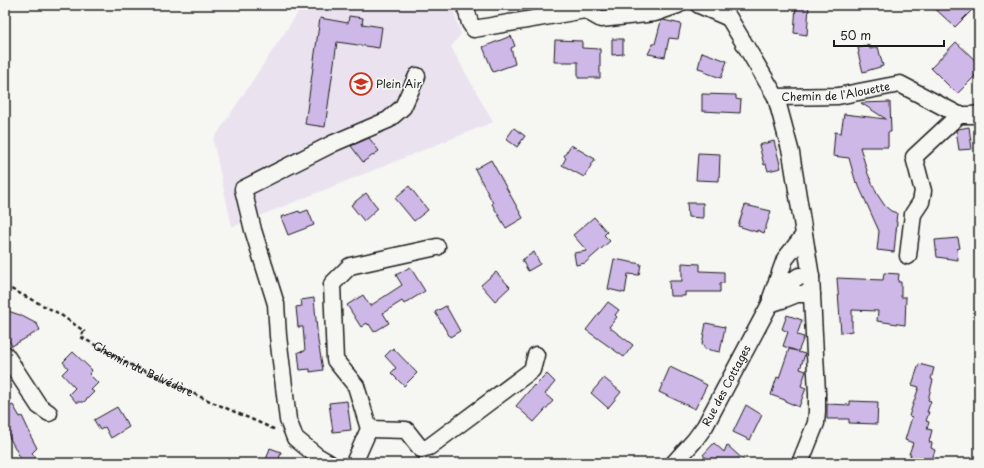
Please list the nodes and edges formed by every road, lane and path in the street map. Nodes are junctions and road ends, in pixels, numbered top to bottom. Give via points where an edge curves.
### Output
1 (464, 5) edge
2 (678, 5) edge
3 (699, 5) edge
4 (730, 11) edge
5 (417, 76) dead end
6 (776, 97) junction
7 (979, 114) edge
8 (959, 115) junction
9 (804, 235) junction
10 (437, 247) dead end
11 (908, 256) dead end
12 (811, 277) junction
13 (5, 286) edge
14 (812, 294) junction
15 (770, 304) junction
16 (5, 354) edge
17 (536, 355) dead end
18 (49, 413) dead end
19 (369, 429) junction
20 (294, 438) junction
21 (329, 463) edge
22 (354, 463) edge
23 (674, 463) edge
24 (800, 463) edge

1 - 2 street via 474,29 585,10 601,19 655,13
3 - 4 street
4 - 6 street, Chemin de l'Alouette
5 - 20 street via 403,107 388,120 334,142 243,189 276,304 288,420
6 - 8 street, Chemin de l'Alouette via 838,96 900,84
6 - 9 street via 791,153
7 - 8 street
8 - 11 street via 914,157 923,191 921,202 913,214
9 - 12 street
9 - 15 street via 785,259
10 - 19 street via 350,266 332,284 335,360 356,386
12 - 14 street
12 - 15 street via 799,276 781,289
13 - 20 path, Chemin du Belvédère via 58,314 84,331 81,337 125,362
14 - 15 street via 797,294
14 - 24 street via 817,411 816,423
15 - 23 street, Rue des Cottages via 705,426
16 - 18 street via 39,406
17 - 19 street via 532,370 429,447 421,449 406,430
19 - 22 street
20 - 21 street

